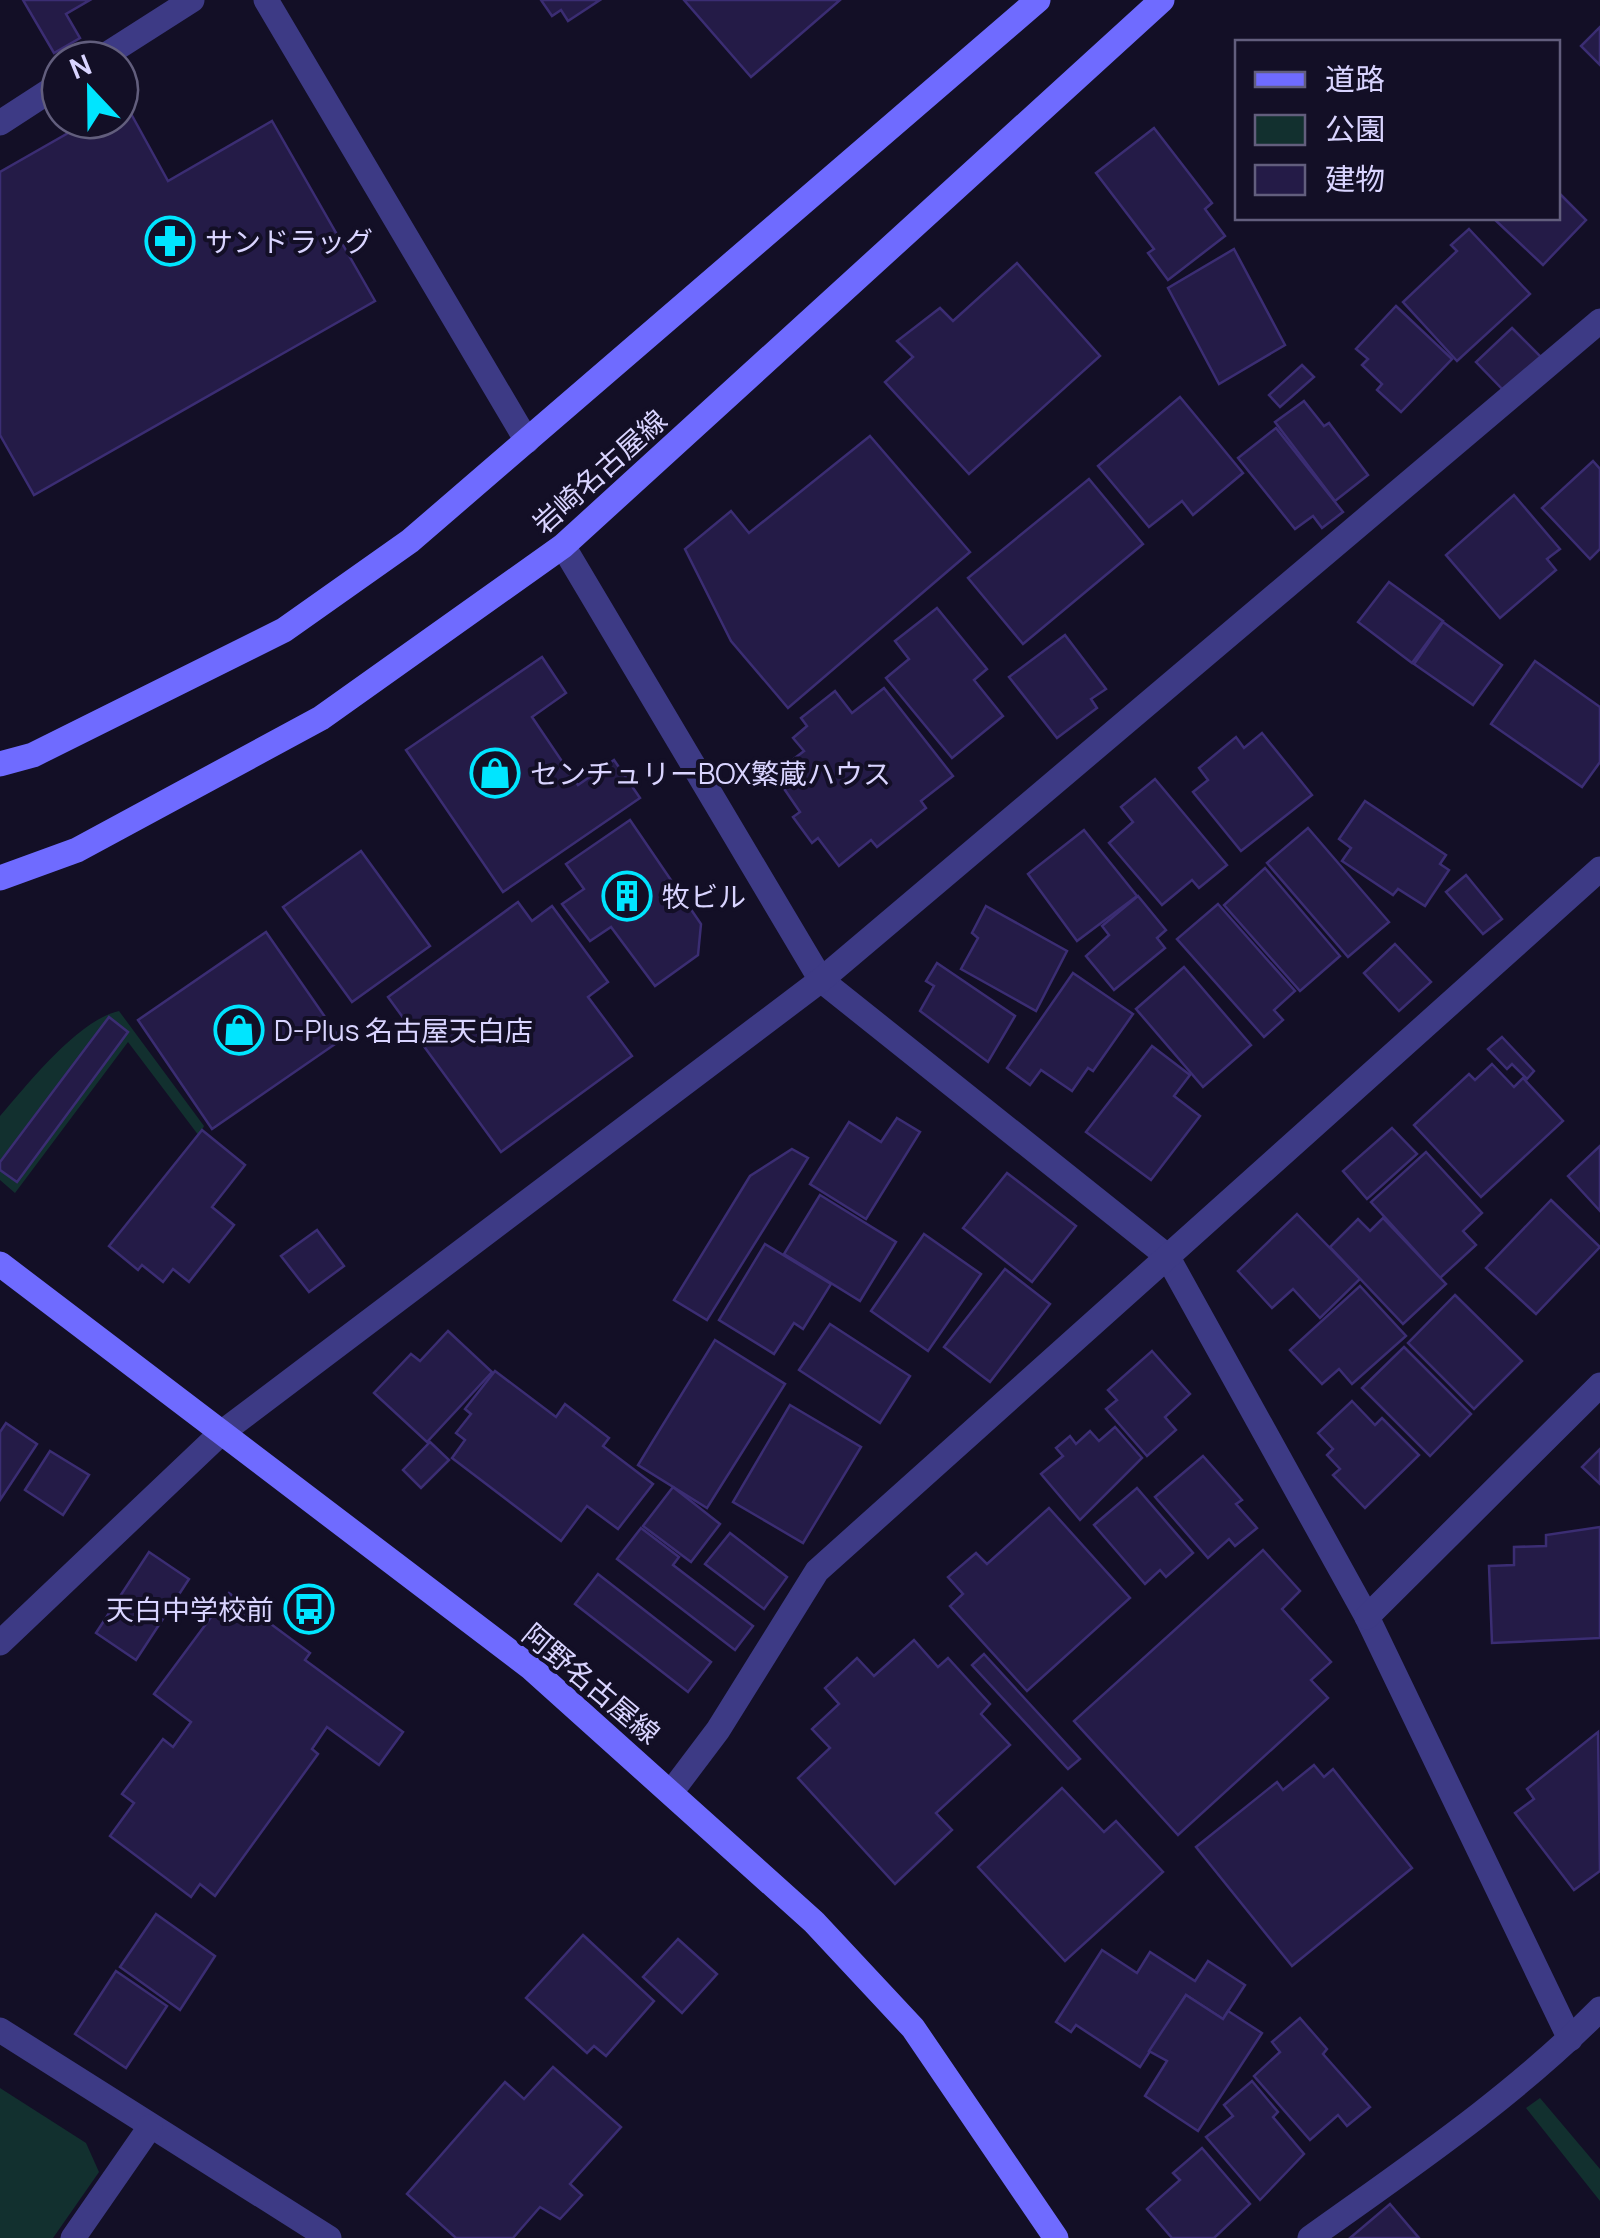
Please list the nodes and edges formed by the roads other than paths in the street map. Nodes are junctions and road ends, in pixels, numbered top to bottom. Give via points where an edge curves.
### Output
1 (192, 0) edge
2 (266, 0) edge
3 (1038, 0) edge
4 (1162, 0) edge
5 (129, 40) edge
6 (40, 97) edge
7 (0, 123) edge
8 (1600, 322) edge
9 (527, 441) junction
10 (562, 546) junction
11 (0, 764) edge
12 (1600, 868) edge
13 (0, 878) edge
14 (822, 980) junction
15 (1167, 1256) junction
16 (0, 1264) edge
17 (1600, 1386) edge
18 (220, 1434) junction
19 (1367, 1617) junction
20 (0, 1644) edge
21 (672, 1791) junction
22 (1600, 2009) edge
23 (0, 2030) edge
24 (1570, 2039) junction
25 (150, 2127) junction
26 (73, 2238) edge
27 (329, 2238) edge
28 (1056, 2238) edge
29 (1310, 2238) edge

1 - 5 street
2 - 9 street
3 - 9 main road
4 - 10 main road, 岩崎名古屋線
6 - 7 street
8 - 14 street
9 - 11 main road via 410,541 284,630 33,755
10 - 13 main road, 岩崎名古屋線 via 321,718 77,850
10 - 14 street
12 - 15 street
14 - 15 street
14 - 18 street
15 - 19 street
15 - 21 street via 817,1570
16 - 18 main road, 阿野名古屋線
17 - 19 street
18 - 20 street
18 - 21 main road, 阿野名古屋線 via 530,1667
19 - 24 street
21 - 28 main road, 阿野名古屋線 via 814,1922 913,2028
22 - 24 street
23 - 25 street
24 - 29 street via 1444,2142
25 - 26 street
25 - 27 street

